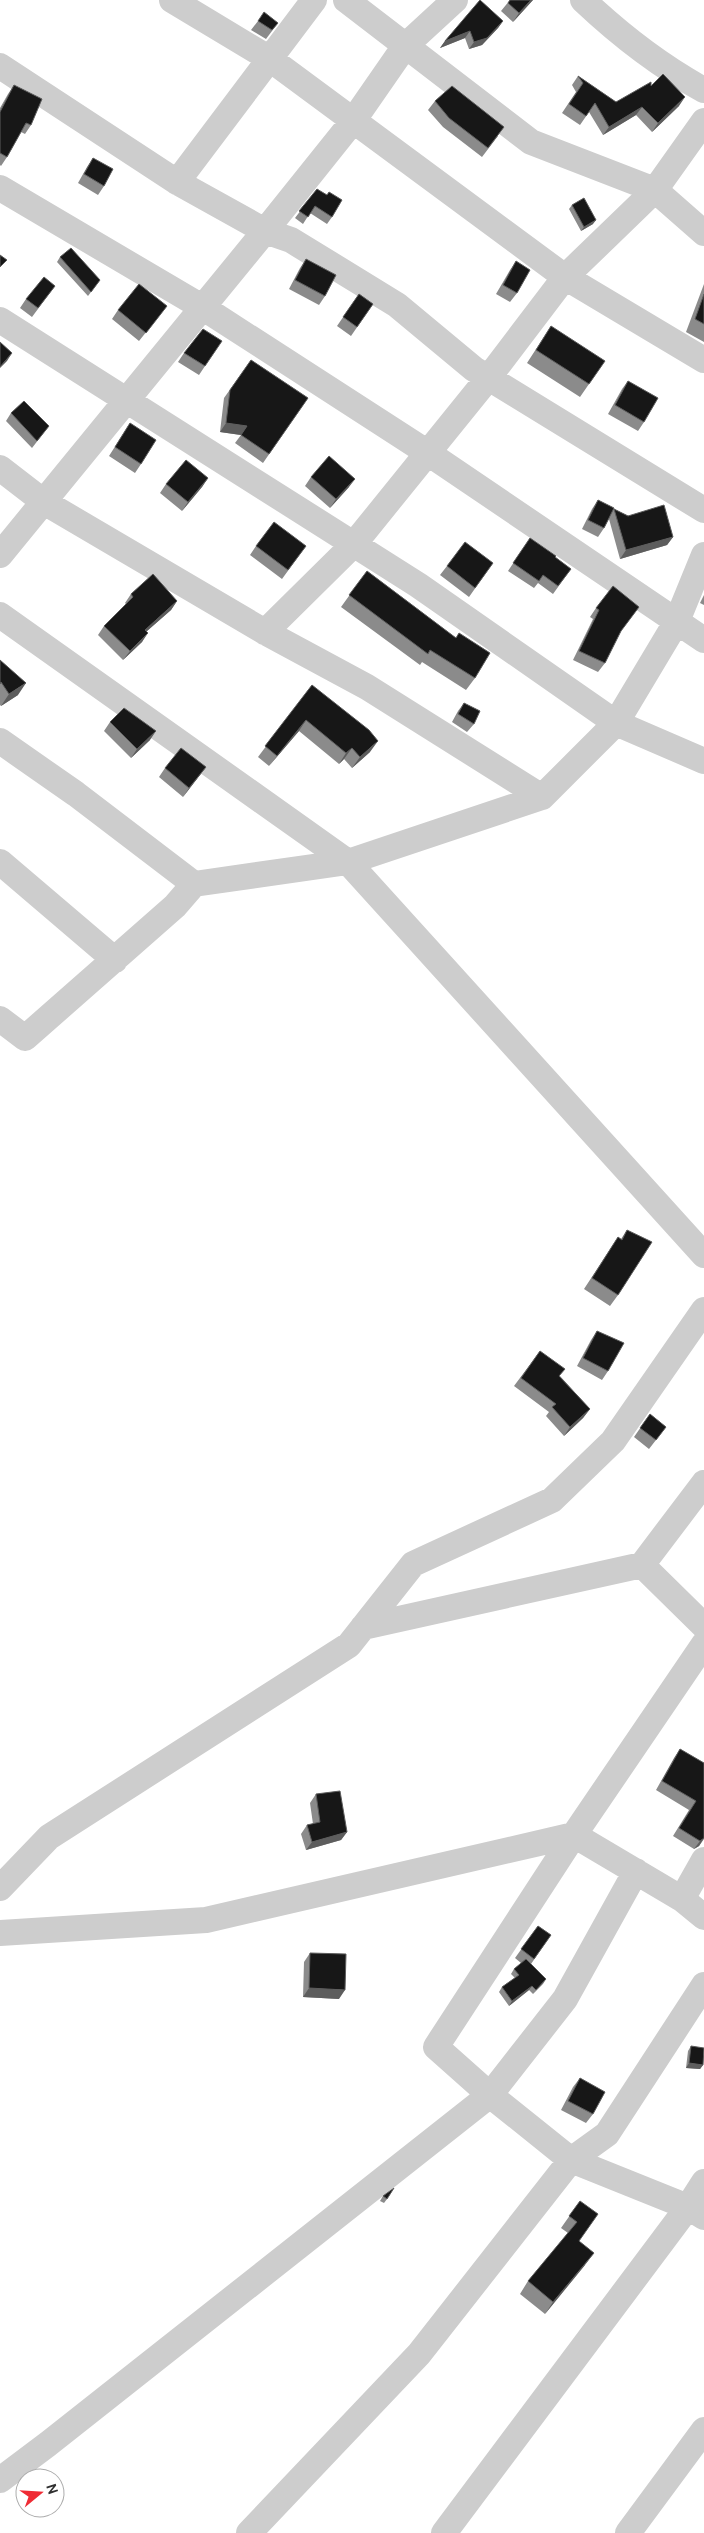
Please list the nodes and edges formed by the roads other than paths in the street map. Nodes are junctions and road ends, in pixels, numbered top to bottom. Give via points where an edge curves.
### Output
1 (172, 0) edge
2 (314, 0) edge
3 (346, 0) edge
4 (455, 0) edge
5 (582, 0) edge
6 (405, 46) junction
7 (270, 59) junction
8 (0, 66) edge
9 (704, 90) edge
10 (353, 120) junction
11 (704, 121) edge
12 (177, 182) junction
13 (0, 188) edge
14 (656, 190) junction
15 (265, 232) junction
16 (704, 233) edge
17 (565, 277) junction
18 (202, 307) junction
19 (0, 320) edge
20 (704, 360) edge
21 (489, 377) junction
22 (127, 403) junction
23 (428, 453) junction
24 (0, 468) edge
25 (44, 502) junction
26 (704, 510) edge
27 (354, 544) junction
28 (0, 555) edge
29 (704, 555) edge
30 (0, 615) edge
31 (678, 621) junction
32 (265, 632) junction
33 (704, 640) edge
34 (616, 723) junction
35 (0, 741) edge
36 (704, 761) edge
37 (542, 797) junction
38 (0, 862) edge
39 (348, 862) junction
40 (194, 884) junction
41 (115, 960) junction
42 (0, 1020) edge
43 (704, 1255) edge
44 (704, 1310) edge
45 (704, 1483) edge
46 (642, 1565) junction
47 (704, 1626) edge
48 (363, 1627) junction
49 (704, 1644) edge
50 (574, 1835) junction
51 (704, 1860) edge
52 (636, 1871) junction
53 (0, 1888) edge
54 (682, 1899) junction
55 (704, 1916) edge
56 (0, 1933) edge
57 (704, 1985) edge
58 (692, 2020) edge
59 (490, 2095) junction
60 (571, 2160) junction
61 (704, 2182) edge
62 (696, 2212) edge
63 (704, 2430) edge
64 (0, 2480) edge
65 (249, 2533) edge
66 (444, 2533) edge
67 (628, 2533) edge

1 - 7 street
2 - 7 street
3 - 6 street
4 - 6 street
5 - 9 street via 608,24 680,77
6 - 10 street
6 - 14 street via 530,142
7 - 10 street
7 - 12 street
8 - 12 street
10 - 15 street
10 - 17 street
11 - 14 street
12 - 15 street
13 - 18 street
14 - 16 street
14 - 17 street
15 - 18 street
15 - 21 street via 292,240 397,305 474,369
17 - 20 street
17 - 21 street
18 - 22 street
18 - 23 street
19 - 22 street
21 - 23 street
21 - 26 street
22 - 25 street
22 - 27 street
23 - 27 street
23 - 31 street
24 - 25 street
25 - 28 street
25 - 32 street
27 - 32 street
27 - 34 street
29 - 31 street
30 - 39 street
31 - 33 street
31 - 34 street
32 - 37 street via 366,687
34 - 36 street
34 - 37 street
35 - 40 street
37 - 39 street
38 - 41 street
39 - 40 street
39 - 43 street
40 - 41 street via 175,906
41 - 42 street via 26,1038
44 - 48 street via 613,1441 552,1500 413,1564
45 - 46 street
46 - 47 street
46 - 48 street
48 - 53 street via 348,1644 49,1837
49 - 50 street
50 - 52 street
50 - 56 street via 206,1920
50 - 59 street via 436,2047
51 - 54 street
52 - 54 street
52 - 59 street via 565,1999
54 - 55 street
57 - 58 street
58 - 60 street via 607,2134
59 - 60 street
59 - 64 street
60 - 62 street
60 - 65 street via 419,2354
61 - 62 street
62 - 66 street
63 - 67 street

